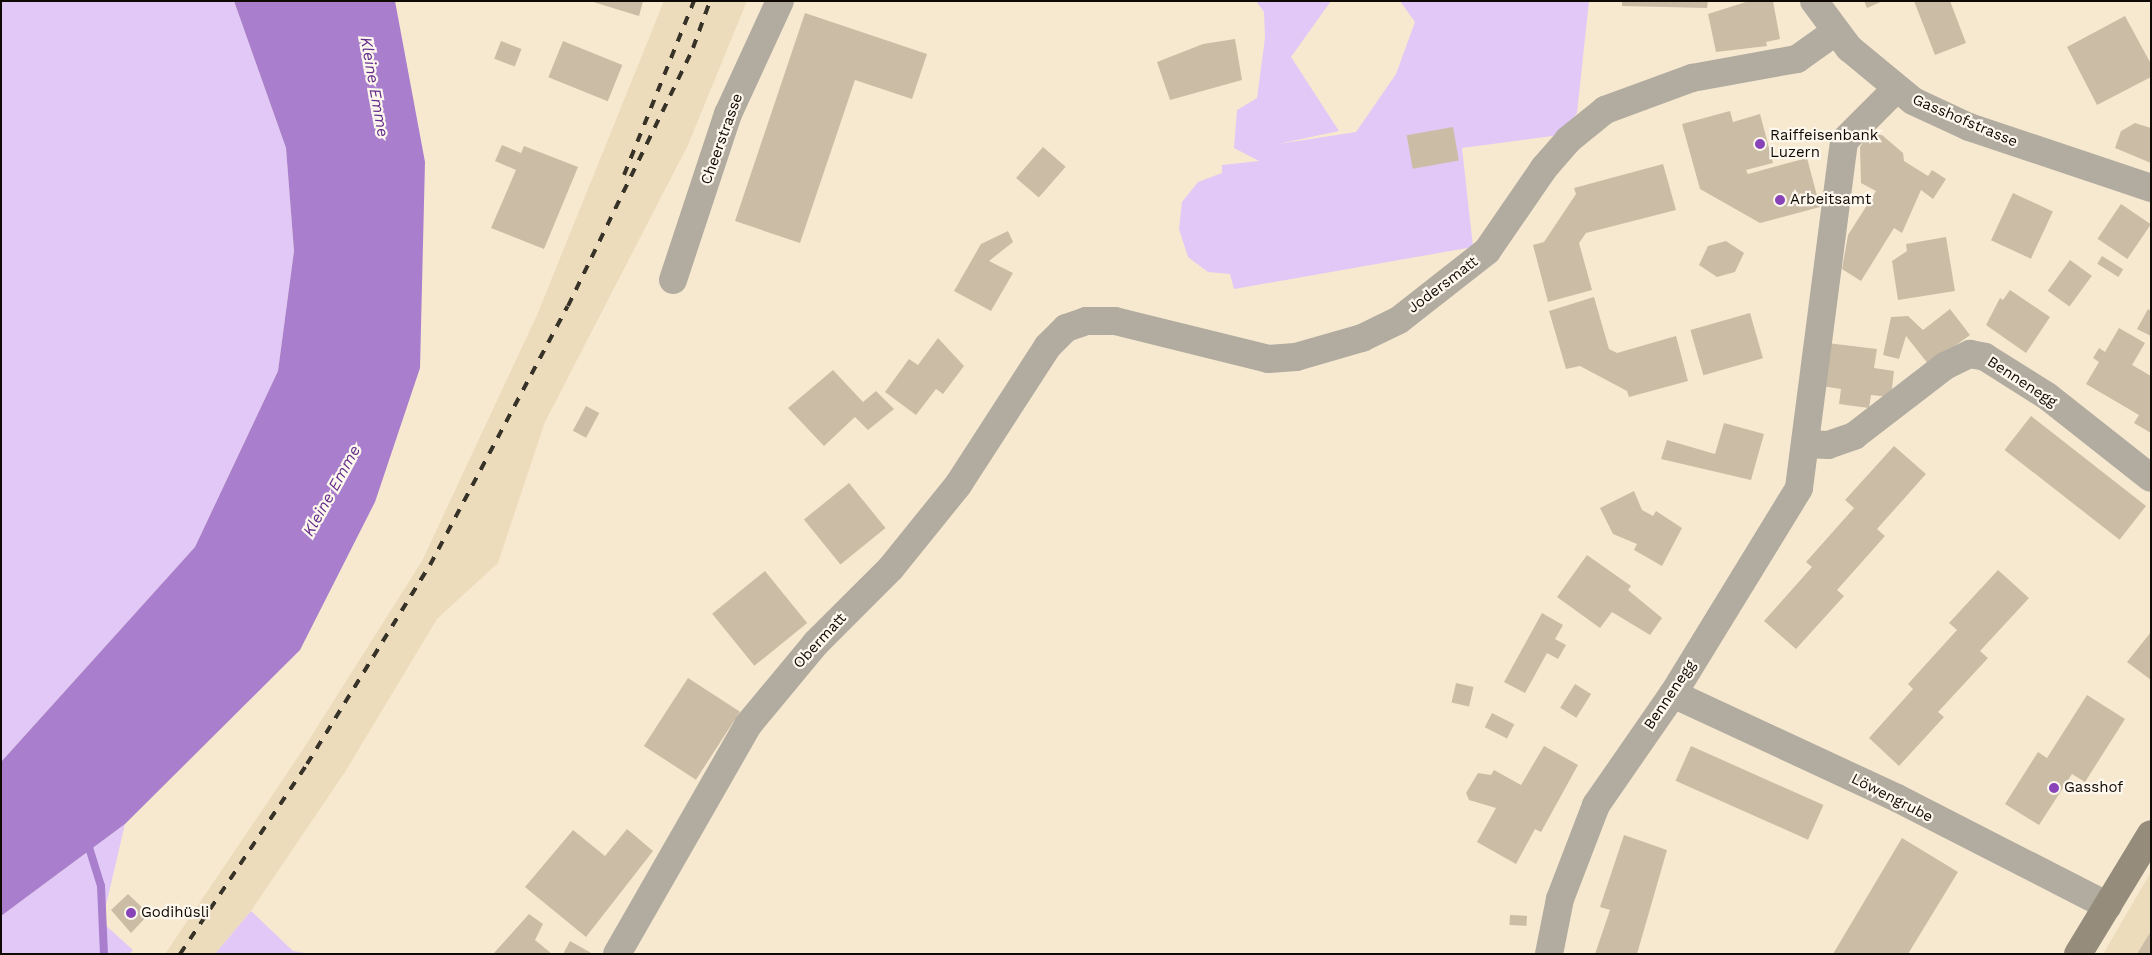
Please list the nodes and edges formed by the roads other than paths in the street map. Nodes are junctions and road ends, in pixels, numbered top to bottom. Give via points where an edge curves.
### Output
1 (780, 1) edge
2 (1814, 1) edge
3 (1835, 32) junction
4 (1895, 90) junction
5 (2151, 188) edge
6 (673, 280) dead end
7 (1048, 346) joint
8 (1807, 444) junction
9 (2151, 478) edge
10 (1673, 694) junction
11 (2151, 834) edge
12 (2108, 906) junction
13 (617, 954) edge
14 (1549, 954) edge
15 (2078, 954) edge

1 - 6 street, Cheerstrasse via 728,114
2 - 3 street, Gasshofstrasse
3 - 4 street, Gasshofstrasse
3 - 7 street, Jodersmatt via 1797,59 1692,78 1605,110 1568,140 1544,168 1487,251 1380,331 1296,357 1268,359 1115,322 1086,321 1066,328
4 - 5 street, Gasshofstrasse via 1969,127
4 - 8 street, Bennenegg via 1844,141
7 - 13 street, Obermatt via 958,485 891,568 816,643 748,725
8 - 9 street, Bennenegg via 1828,445 1854,436 1945,366 1970,354 1985,357 2047,396
8 - 10 street, Bennenegg via 1799,488
10 - 12 street, Löwengrube via 1897,798
10 - 14 street, Bennenegg via 1596,805 1560,899
11 - 12 main road
12 - 15 main road

